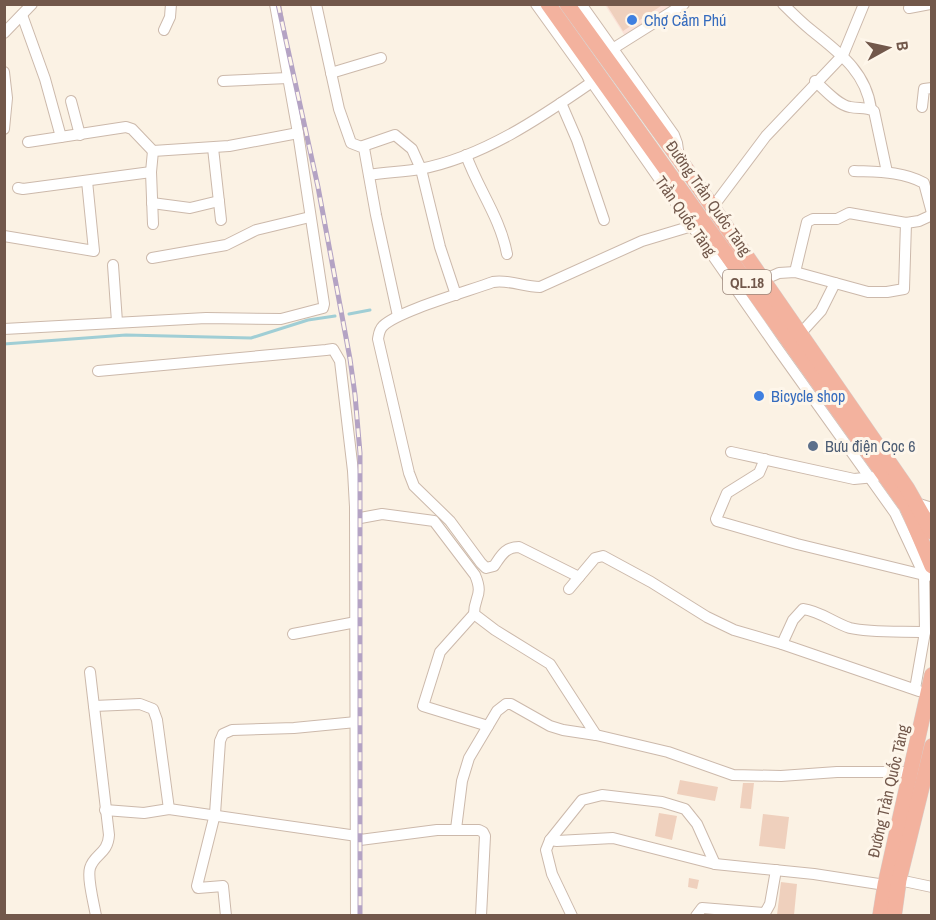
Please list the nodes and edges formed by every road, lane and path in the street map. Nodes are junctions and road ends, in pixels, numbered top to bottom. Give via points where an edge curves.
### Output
1 (32, 4) edge
2 (171, 4) edge
3 (275, 4) edge
4 (316, 4) edge
5 (536, 4) edge
6 (548, 4) edge
7 (567, 4) edge
8 (581, 4) edge
9 (684, 4) edge
10 (783, 4) edge
11 (854, 4) edge
12 (864, 4) edge
13 (930, 4) edge
14 (909, 8) dead end
15 (22, 15) junction
16 (855, 26) junction
17 (164, 30) dead end
18 (4, 33) edge
19 (614, 48) junction
20 (843, 55) junction
21 (381, 58) dead end
22 (4, 72) edge
23 (331, 73) junction
24 (288, 78) junction
25 (224, 81) dead end
26 (815, 81) junction
27 (592, 82) junction
28 (932, 88) edge
29 (71, 101) dead end
30 (561, 104) junction
31 (922, 107) dead end
32 (871, 109) junction
33 (4, 129) edge
34 (298, 133) junction
35 (80, 135) junction
36 (61, 138) junction
37 (28, 142) dead end
38 (363, 146) junction
39 (213, 148) junction
40 (153, 152) junction
41 (466, 154) junction
42 (680, 160) junction
43 (421, 169) junction
44 (854, 171) dead end
45 (151, 172) junction
46 (886, 172) junction
47 (369, 175) junction
48 (87, 181) junction
49 (18, 188) dead end
50 (219, 201) junction
51 (152, 202) junction
52 (712, 208) junction
53 (932, 214) edge
54 (310, 218) junction
55 (221, 220) dead end
56 (604, 220) dead end
57 (906, 223) junction
58 (153, 224) dead end
59 (692, 226) junction
60 (4, 236) edge
61 (507, 254) dead end
62 (152, 258) dead end
63 (113, 265) dead end
64 (795, 272) junction
65 (763, 280) junction
66 (835, 283) junction
67 (456, 295) junction
68 (397, 312) junction
69 (117, 322) junction
70 (4, 329) edge
71 (800, 334) junction
72 (98, 371) dead end
73 (731, 452) dead end
74 (765, 459) junction
75 (877, 476) junction
76 (916, 502) junction
77 (932, 508) edge
78 (355, 519) junction
79 (932, 532) edge
80 (929, 572) edge
81 (579, 577) junction
82 (569, 589) dead end
83 (474, 614) junction
84 (356, 622) junction
85 (925, 632) junction
86 (293, 634) dead end
87 (782, 644) junction
88 (90, 672) dead end
89 (932, 675) edge
90 (921, 692) junction
91 (94, 706) junction
92 (356, 722) junction
93 (488, 726) junction
94 (596, 735) junction
95 (931, 748) edge
96 (911, 772) junction
97 (169, 809) junction
98 (105, 810) junction
99 (215, 814) junction
100 (456, 829) junction
101 (357, 836) junction
102 (550, 840) junction
103 (715, 864) junction
104 (776, 870) junction
105 (892, 882) junction
106 (932, 887) edge
107 (96, 915) edge
108 (226, 915) edge
109 (356, 915) edge
110 (481, 915) edge
111 (572, 915) edge
112 (696, 915) edge
113 (880, 915) edge
114 (894, 915) edge

1 - 15 street
2 - 17 street
3 - 24 street
4 - 23 street
5 - 27 street, Trần Quốc Tảng
6 - 75 highway, Đường Trần Quốc Tảng / QL.18
7 - 42 highway, Đường Trần Quốc Tảng / QL.18
8 - 19 street, Trần Quốc Tảng
9 - 19 street
10 - 20 street
11 - 16 street
12 - 16 street
13 - 14 street
15 - 18 street
15 - 36 street
16 - 20 street
19 - 42 street, Trần Quốc Tảng via 674,135
20 - 26 street
20 - 32 street via 858,72
21 - 23 street
22 - 33 street
23 - 38 street via 351,143
24 - 25 street
24 - 34 street
26 - 32 street via 850,107
26 - 52 street via 766,136
27 - 30 street
27 - 59 street, Trần Quốc Tảng
28 - 31 street via 924,89
29 - 35 street
30 - 41 street via 530,124
30 - 56 street via 578,140
32 - 46 street via 876,116
34 - 39 street
34 - 54 street
35 - 36 street
35 - 40 street via 126,127
36 - 37 street
38 - 43 street via 395,135 412,149
38 - 47 street
39 - 40 street
39 - 50 street
40 - 45 street
41 - 43 street
41 - 61 street via 503,234
42 - 52 highway, Đường Trần Quốc Tảng / QL.18
43 - 47 street
43 - 67 street
44 - 46 street
45 - 48 street
45 - 51 street
46 - 53 street via 924,183
47 - 68 street
48 - 49 street
48 - 60 street via 94,250
50 - 51 street via 190,208
50 - 55 street
51 - 58 street
52 - 65 highway, Đường Trần Quốc Tảng / QL.18
53 - 57 street
54 - 62 street via 256,230 226,245
54 - 69 street via 323,308 280,319
57 - 64 street via 849,213 837,219 813,219 807,222
57 - 66 street via 904,289 868,292
59 - 67 street via 642,241 540,287 498,281
59 - 75 street, Trần Quốc Tảng
63 - 69 street
64 - 65 street
64 - 66 street
65 - 71 highway, Đường Trần Quốc Tảng / QL.18
66 - 71 street via 821,311
67 - 68 street
68 - 81 street via 380,330 378,339 414,486 450,521 486,568 494,566 506,550 519,547
69 - 70 street
71 - 76 highway, Đường Trần Quốc Tảng / QL.18
72 - 78 street via 333,349 340,361
73 - 74 street
74 - 75 street via 854,478
74 - 80 street via 759,473 727,494 717,521 797,544
75 - 80 highway, Đường Trần Quốc Tảng / QL.18 via 907,507
76 - 77 street
76 - 79 highway, Đường Trần Quốc Tảng / QL.18
78 - 83 street via 382,514 434,521 475,575 480,592
78 - 84 street
80 - 85 street
81 - 82 street
81 - 87 street via 595,558 603,556 719,623
83 - 93 street via 440,652 423,706
83 - 94 street via 550,664
84 - 86 street
84 - 92 street
85 - 87 street via 854,629 803,609
85 - 90 street
87 - 90 street
88 - 91 street
89 - 90 highway, Đường Trần Quốc Tảng
90 - 96 highway, Đường Trần Quốc Tảng
91 - 97 street via 140,704 153,709
91 - 98 street
92 - 99 street via 227,731 220,741
92 - 101 street
93 - 94 street via 497,711 511,704 550,726
93 - 100 street via 469,758
94 - 96 street via 668,752 733,775
95 - 105 highway, Đường Trần Quốc Tảng
96 - 105 highway, Đường Trần Quốc Tảng
97 - 98 street via 144,813
97 - 99 street
98 - 107 street via 108,844 89,871
99 - 101 street
99 - 108 street via 197,886 223,886
100 - 101 street via 360,840
100 - 110 street via 479,830 485,836
101 - 109 street
102 - 103 street via 613,838
102 - 103 street via 582,800 602,795 662,802 684,809 691,816
102 - 111 street via 546,850 552,874
103 - 104 street
104 - 105 street
104 - 112 street via 765,913 702,908
105 - 106 street
105 - 113 highway, Đường Trần Quốc Tảng
105 - 114 highway, Đường Trần Quốc Tảng

